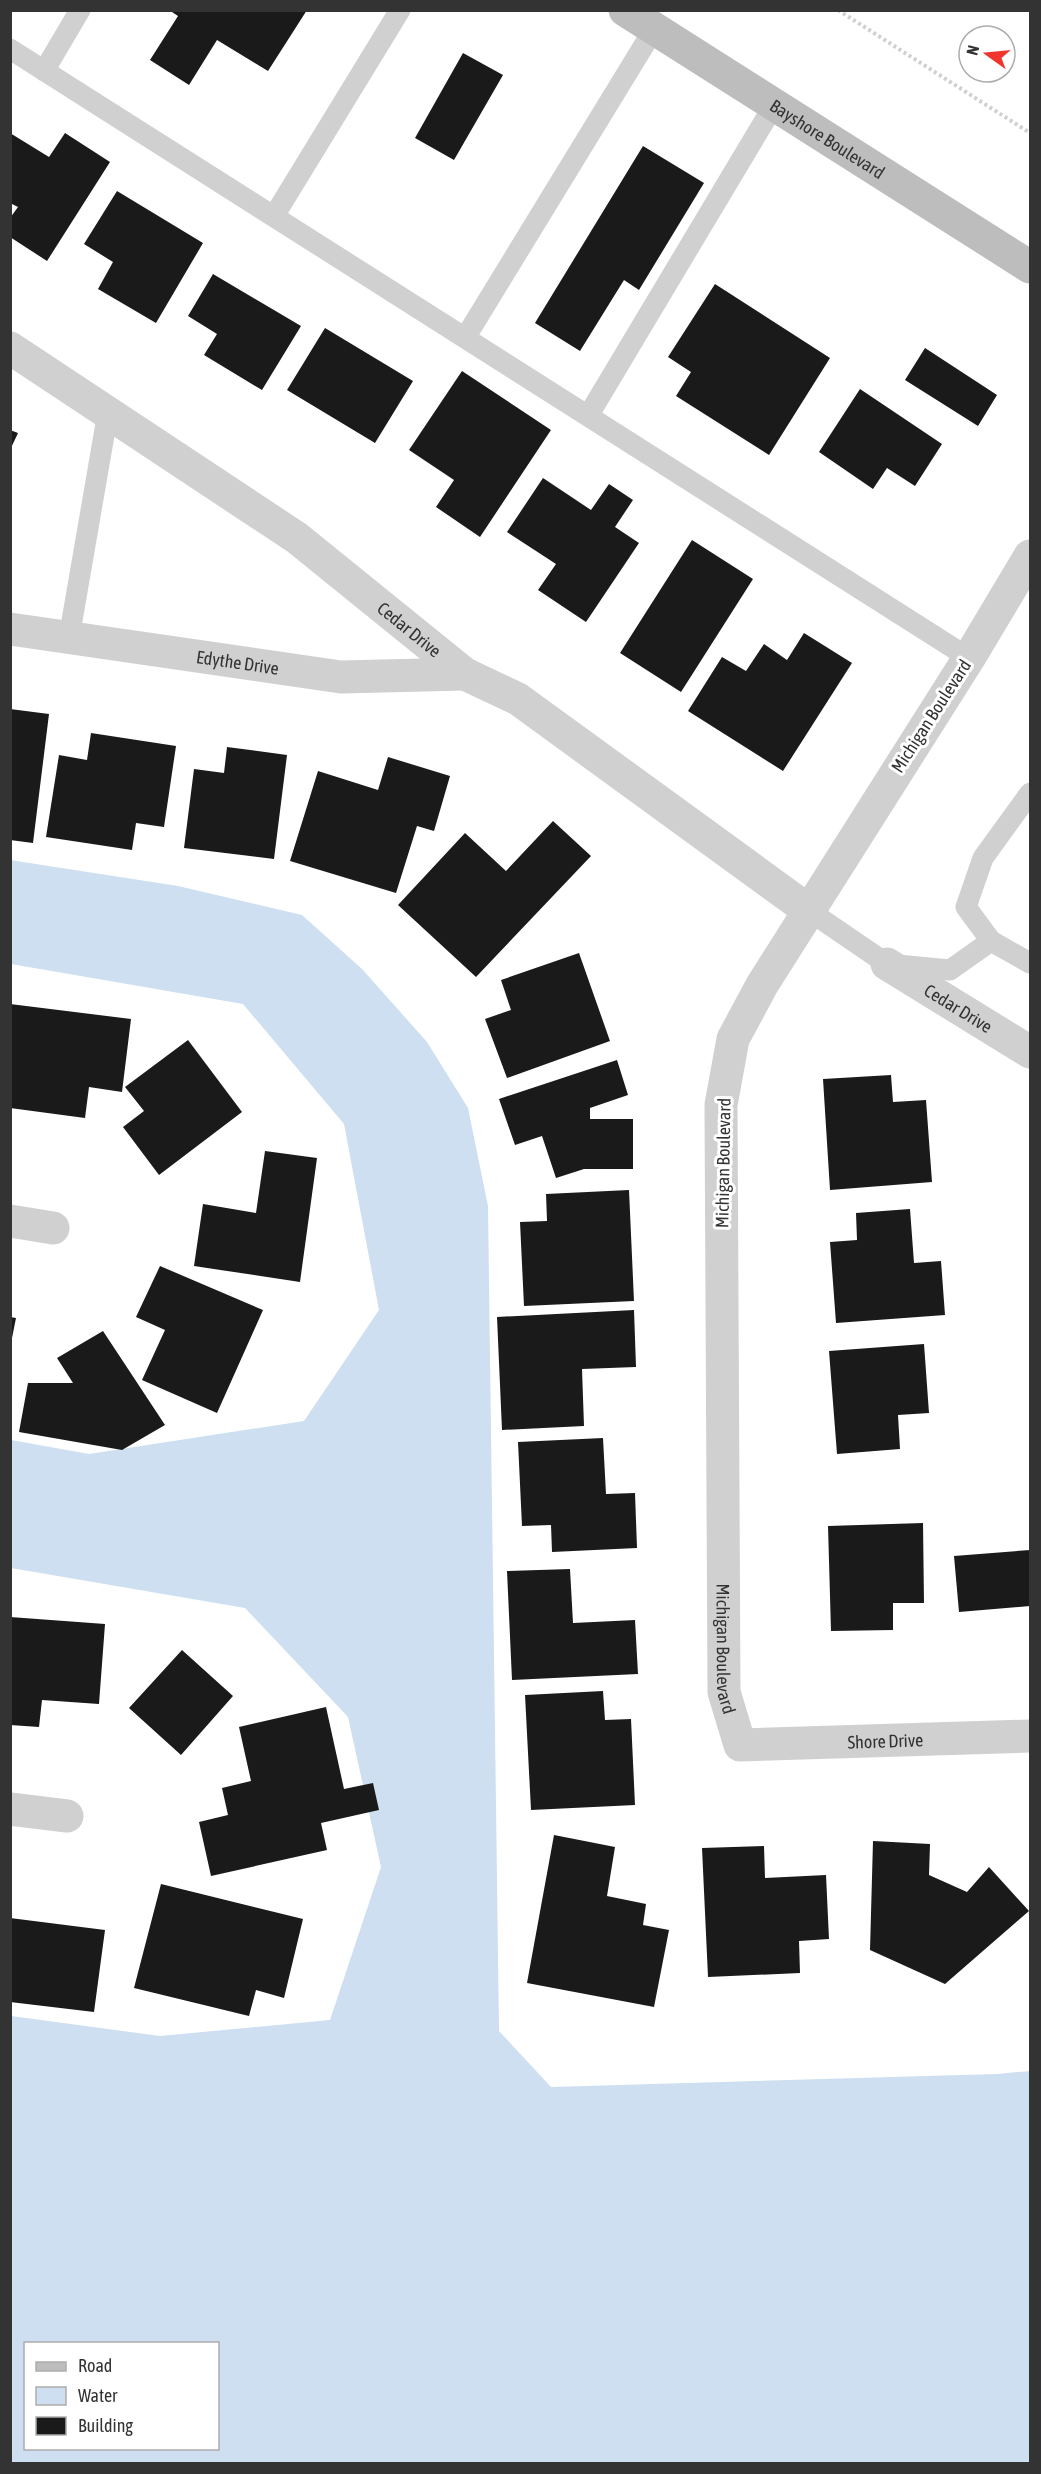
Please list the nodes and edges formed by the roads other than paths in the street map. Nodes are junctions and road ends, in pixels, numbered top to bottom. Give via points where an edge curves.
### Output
1 (80, 10) edge
2 (400, 10) edge
3 (625, 10) edge
4 (654, 29) junction
5 (10, 49) edge
6 (44, 71) junction
7 (774, 105) junction
8 (274, 216) junction
9 (1030, 267) edge
10 (465, 338) junction
11 (10, 348) edge
12 (108, 412) junction
13 (588, 416) junction
14 (1030, 556) edge
15 (10, 629) edge
16 (69, 638) junction
17 (969, 658) junction
18 (465, 674) junction
19 (1030, 793) edge
20 (808, 910) junction
21 (991, 941) junction
22 (1030, 963) edge
23 (887, 964) junction
24 (1030, 1052) edge
25 (10, 1221) edge
26 (53, 1228) dead end
27 (1030, 1736) edge
28 (740, 1745) joint
29 (10, 1809) edge
30 (67, 1816) dead end

1 - 6 lane
2 - 8 lane
3 - 4 main road, Bayshore Boulevard
4 - 7 main road, Bayshore Boulevard
4 - 10 lane
5 - 6 lane
6 - 8 lane
7 - 9 main road, Bayshore Boulevard
7 - 13 lane
8 - 10 lane
10 - 13 lane
11 - 12 street, Cedar Drive
12 - 16 lane
12 - 18 street, Cedar Drive via 297,538
13 - 17 lane
14 - 17 street, Michigan Boulevard
15 - 16 street, Edythe Drive
16 - 18 street, Edythe Drive via 341,677
17 - 20 street, Michigan Boulevard
18 - 20 street, Cedar Drive via 518,699
19 - 21 lane via 983,858 966,907
20 - 23 lane
20 - 28 street, Michigan Boulevard via 733,1040 721,1106 724,1692
21 - 22 lane
21 - 23 lane via 950,970
23 - 24 street, Cedar Drive
25 - 26 street
27 - 28 street, Shore Drive
29 - 30 street

